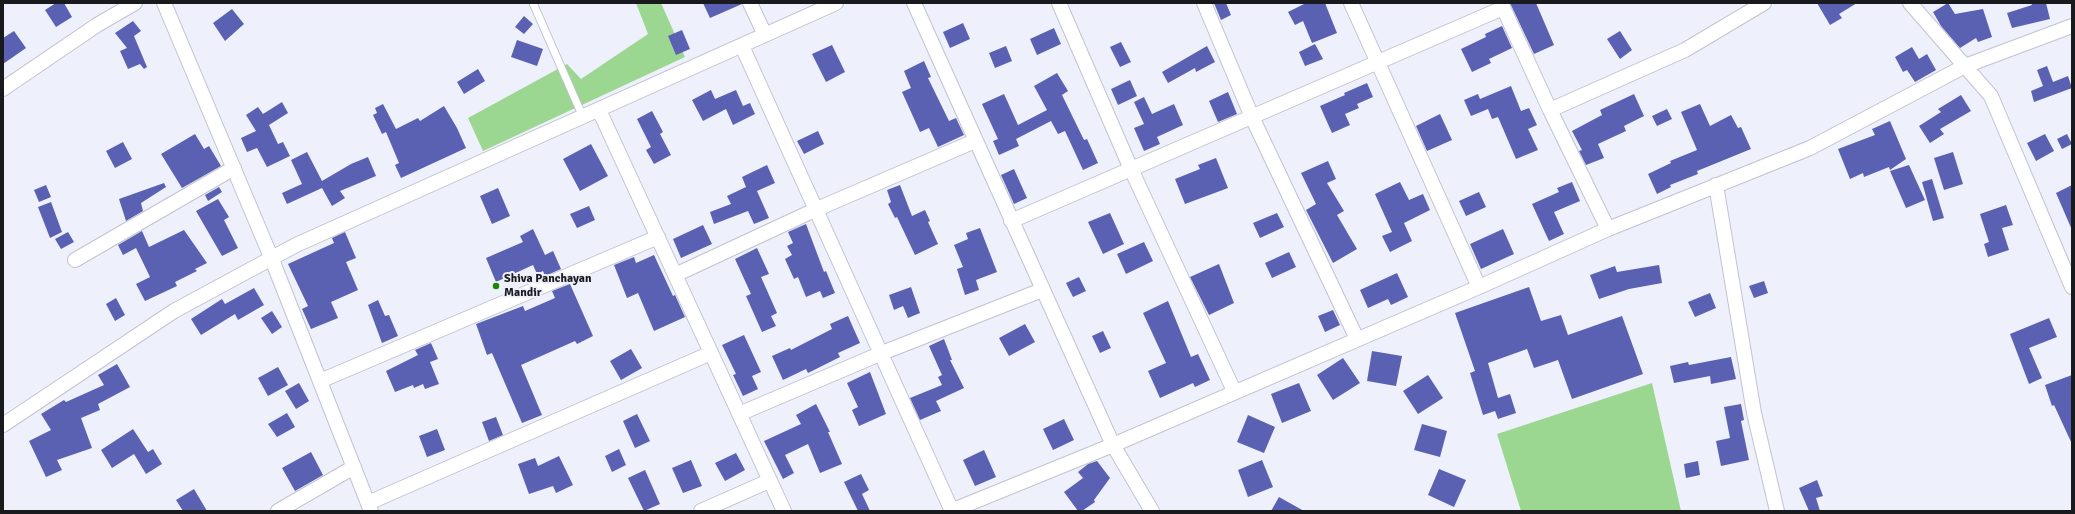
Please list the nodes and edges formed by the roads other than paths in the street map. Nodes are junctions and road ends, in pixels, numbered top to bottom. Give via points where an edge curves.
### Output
1 (135, 3) edge
2 (164, 3) edge
3 (533, 3) edge
4 (750, 3) edge
5 (836, 3) edge
6 (914, 3) edge
7 (1059, 3) edge
8 (1204, 3) edge
9 (1351, 3) edge
10 (1764, 3) edge
11 (1910, 3) edge
12 (1502, 6) edge
13 (2072, 26) edge
14 (765, 35) junction
15 (742, 46) junction
16 (1377, 63) junction
17 (1965, 66) junction
18 (3, 89) edge
19 (600, 110) junction
20 (1550, 110) junction
21 (583, 117) junction
22 (1252, 117) junction
23 (975, 141) junction
24 (234, 168) junction
25 (1131, 169) junction
26 (1716, 185) junction
27 (817, 209) junction
28 (1011, 221) junction
29 (1608, 229) junction
30 (658, 237) junction
31 (271, 257) junction
32 (75, 260) dead end
33 (675, 275) junction
34 (1479, 287) junction
35 (2072, 287) edge
36 (1042, 290) junction
37 (1357, 339) junction
38 (711, 353) junction
39 (882, 354) junction
40 (320, 381) junction
41 (1234, 391) junction
42 (739, 414) junction
43 (3, 425) edge
44 (1113, 445) junction
45 (354, 467) junction
46 (769, 481) junction
47 (370, 507) edge
48 (278, 511) edge
49 (701, 511) edge
50 (784, 511) edge
51 (952, 511) edge
52 (1152, 511) edge
53 (1777, 511) edge

1 - 18 street via 96,25
2 - 24 street
3 - 21 lane
4 - 14 street
5 - 14 street
6 - 23 street
7 - 25 street
8 - 22 street
9 - 16 street
10 - 20 street via 1685,50
11 - 17 street
12 - 16 street
12 - 20 street
13 - 17 street
14 - 15 street
15 - 19 street
15 - 27 street
16 - 22 street
16 - 34 street
17 - 26 street via 1810,148
17 - 35 street via 1991,96
19 - 21 street
19 - 30 street
20 - 29 street
21 - 31 street
22 - 25 street
22 - 37 street
23 - 27 street
23 - 28 street
24 - 31 street
24 - 32 street
25 - 28 street
25 - 41 street
26 - 29 street
26 - 53 street via 1754,413
27 - 33 street
27 - 39 street
28 - 36 street
29 - 34 street
30 - 33 street
30 - 40 street
31 - 40 street
31 - 43 street via 174,311
33 - 38 street
34 - 37 street
36 - 39 street
36 - 44 street
37 - 41 street
38 - 42 street
38 - 47 street
39 - 42 street
39 - 51 street
40 - 45 street
41 - 44 street
42 - 46 street
44 - 51 street
44 - 52 street
45 - 47 street
45 - 48 street
46 - 49 street
46 - 50 street

